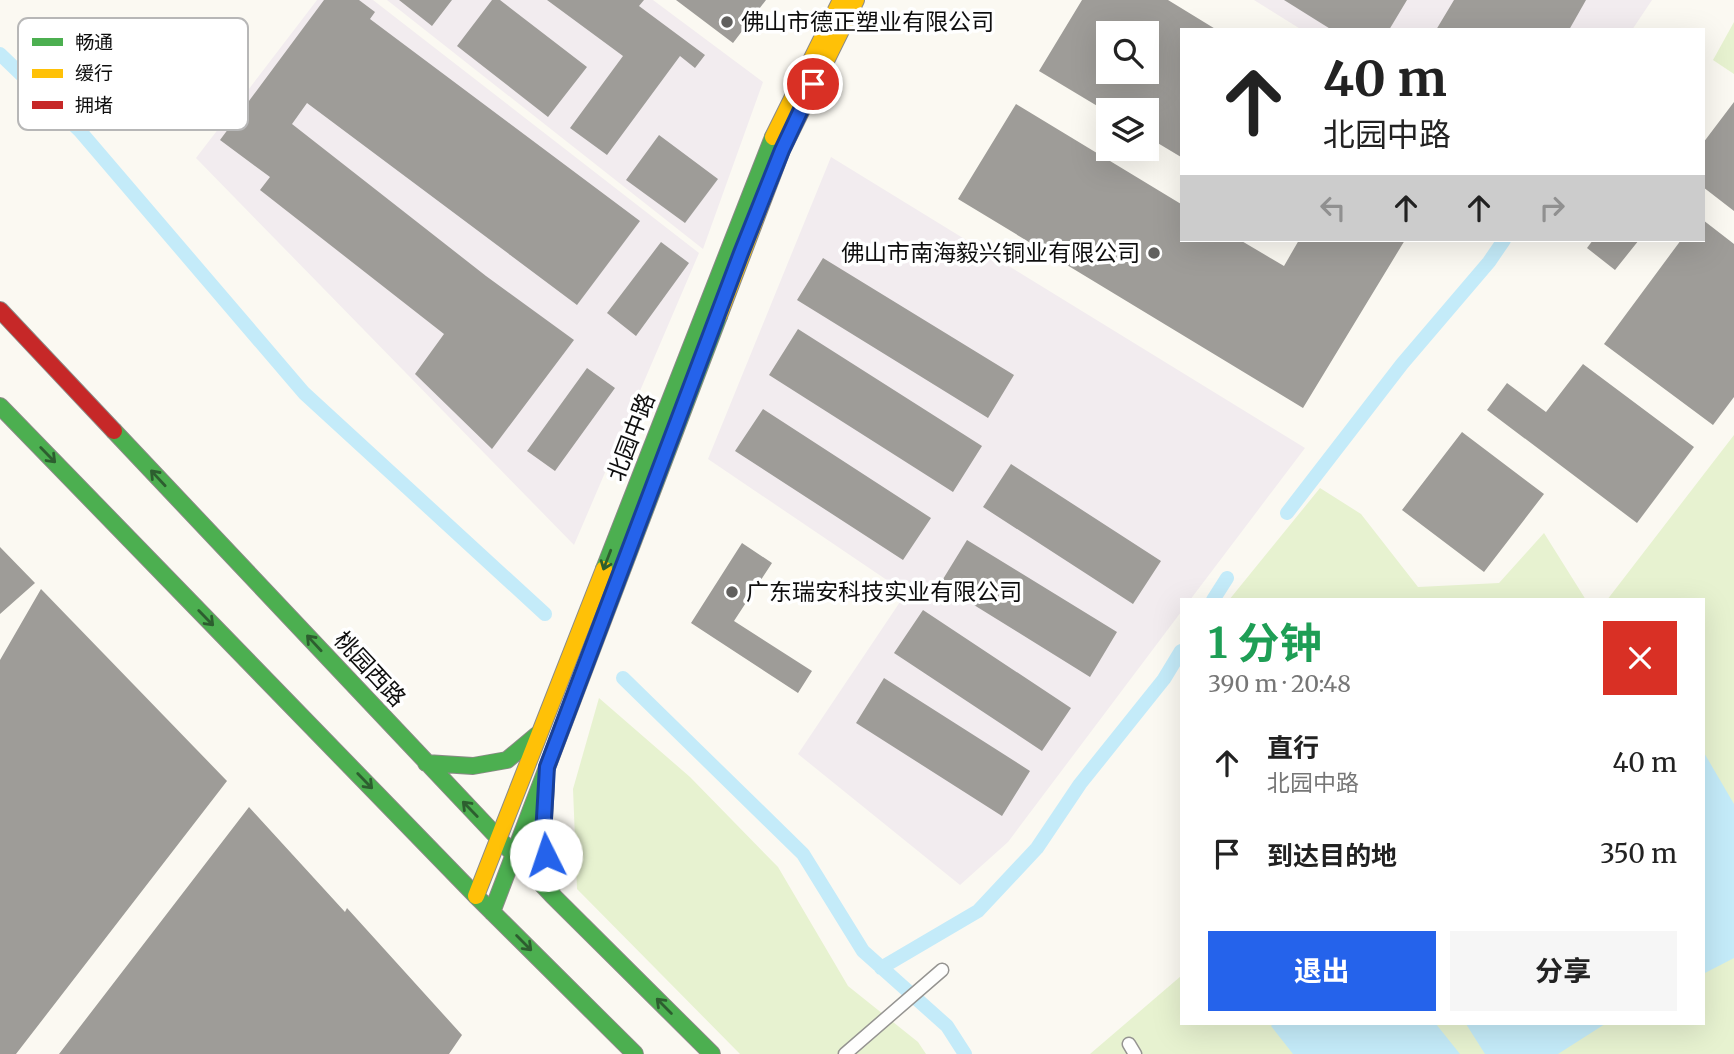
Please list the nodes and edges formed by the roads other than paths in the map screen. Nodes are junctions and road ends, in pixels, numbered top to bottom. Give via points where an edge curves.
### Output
1 (841, 0) edge
2 (856, 0) edge
3 (0, 310) edge
4 (0, 406) edge
5 (540, 733) junction
6 (426, 763) junction
7 (547, 767) junction
8 (499, 839) junction
9 (514, 855) junction
10 (552, 895) junction
11 (477, 896) junction
12 (492, 912) junction
13 (942, 970) dead end
14 (635, 1054) edge
15 (712, 1054) edge
16 (845, 1054) edge

1 -> 5 street, 北园中路 via 769,145
2 - 7 street, 北园中路 via 782,150
6 -> 3 street, 桃园西路
4 -> 11 street
5 - 6 street via 507,760 474,766
5 - 8 street, 北园中路
8 -> 6 street, 桃园西路
7 - 9 street, 北园中路
7 - 10 street via 543,835
8 - 9 street, 桃园西路
8 - 11 street, 北园中路
9 - 10 street, 桃园西路
9 - 12 street, 北园中路
15 -> 10 street, 桃园西路
11 - 12 street
12 -> 14 street
13 - 16 street

